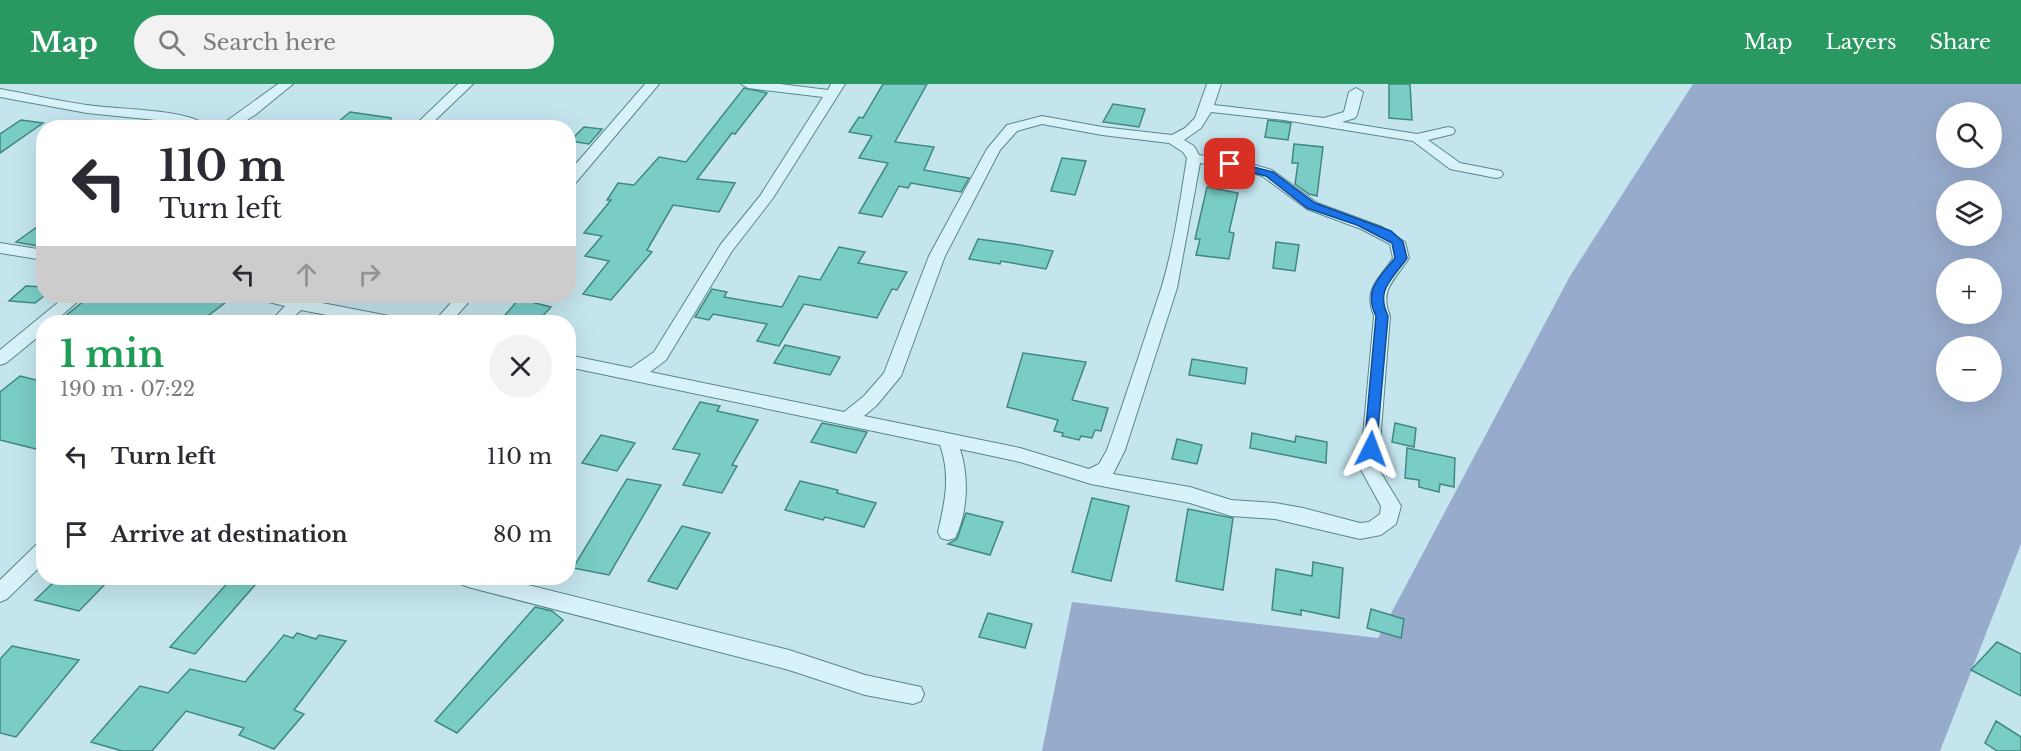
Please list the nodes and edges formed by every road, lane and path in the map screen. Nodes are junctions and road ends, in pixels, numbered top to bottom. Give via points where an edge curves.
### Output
1 (286, 84) edge
2 (466, 84) edge
3 (652, 84) edge
4 (748, 84) edge
5 (1214, 84) edge
6 (834, 89) edge
7 (1356, 92) dead end
8 (0, 93) edge
9 (1208, 108) junction
10 (179, 120) edge
11 (237, 120) edge
12 (428, 120) edge
13 (1321, 122) junction
14 (1448, 131) dead end
15 (1418, 138) junction
16 (1173, 139) junction
17 (1194, 158) junction
18 (576, 174) edge
19 (1496, 174) dead end
20 (0, 248) edge
21 (36, 254) edge
22 (68, 303) edge
23 (294, 303) edge
24 (460, 303) edge
25 (298, 304) junction
26 (53, 315) edge
27 (286, 315) edge
28 (354, 315) edge
29 (448, 315) edge
30 (36, 330) edge
31 (0, 359) edge
32 (576, 363) edge
33 (633, 375) junction
34 (849, 418) junction
35 (947, 439) junction
36 (1091, 477) junction
37 (948, 532) dead end
38 (36, 558) edge
39 (495, 585) edge
40 (0, 593) edge
41 (913, 694) dead end

1 - 11 street
2 - 12 street
3 - 18 street
4 - 6 street
5 - 9 street
6 - 33 street via 766,198 726,248 660,356
7 - 13 street via 1350,116
8 - 10 street
9 - 13 street
9 - 16 street via 1190,133
13 - 15 street
14 - 15 street
15 - 19 street via 1455,166
16 - 17 street via 1189,149
16 - 34 street via 1042,120 1012,128 994,149 938,255 892,376
17 - 36 street via 1168,288 1147,362 1116,450 1106,469
17 - 36 street via 1258,169 1311,206 1361,223 1397,242 1401,258 1376,296 1382,316 1370,468 1391,507 1389,518 1374,530 1360,531 1303,516 1231,508 1190,495
20 - 21 street
22 - 26 street
23 - 25 street
24 - 29 street
25 - 27 street
25 - 28 street
30 - 31 street
32 - 33 street
33 - 34 street
34 - 35 street
35 - 36 street via 1020,455
35 - 37 street via 956,462 958,485
38 - 40 street
39 - 41 street via 778,657 865,685

